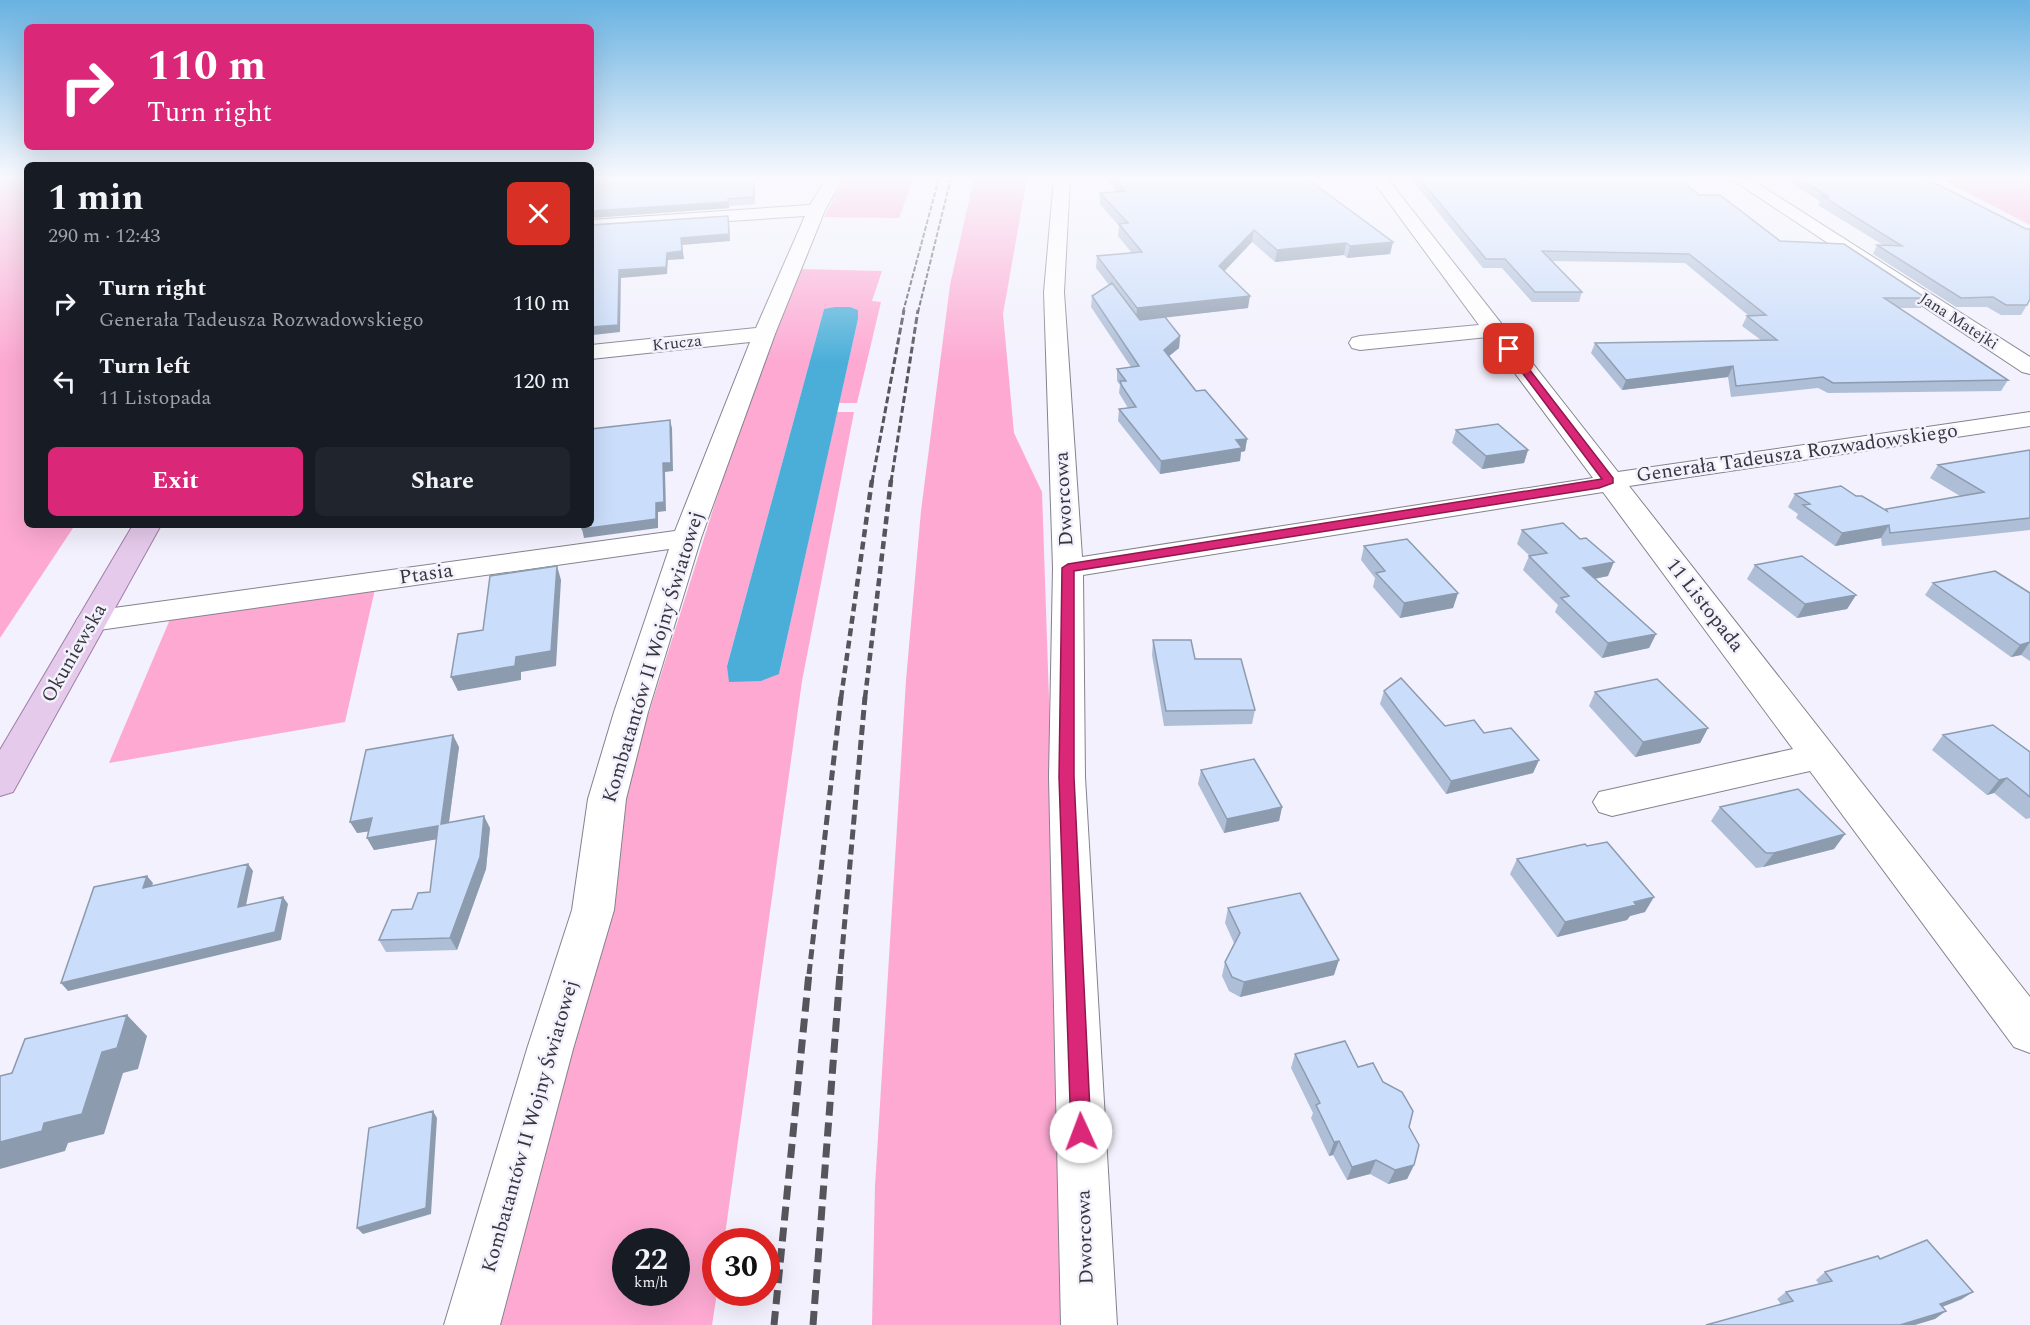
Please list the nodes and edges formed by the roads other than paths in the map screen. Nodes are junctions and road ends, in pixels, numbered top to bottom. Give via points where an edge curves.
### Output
1 (803, 240) edge
2 (1058, 240) edge
3 (1426, 240) edge
4 (1834, 240) edge
5 (1494, 330) junction
6 (764, 334) junction
7 (1360, 343) dead end
8 (594, 352) edge
9 (2030, 367) edge
10 (2030, 419) edge
11 (1609, 480) junction
12 (145, 528) edge
13 (687, 538) junction
14 (1068, 568) junction
15 (92, 621) junction
16 (1820, 756) junction
17 (0, 782) edge
18 (1612, 802) dead end
19 (2030, 1032) edge
20 (472, 1325) edge
21 (1089, 1325) edge

1 - 6 street, Kombatantów II Wojny Światowej
2 - 14 street, Dworcowa via 1054,292
3 - 5 street, 11 Listopada
4 - 9 street, Jana Matejki
5 - 7 street
5 - 11 street, 11 Listopada
6 - 8 street, Krucza
6 - 13 street, Kombatantów II Wojny Światowej
10 - 11 street, Generała Tadeusza Rozwadowskiego
11 - 14 street, Generała Tadeusza Rozwadowskiego via 1587,487
11 - 16 street, 11 Listopada
12 - 15 main road, Okuniewska
13 - 15 street, Ptasia
13 - 20 street, Kombatantów II Wojny Światowej via 607,799 593,910
14 - 21 street, Dworcowa via 1066,777
15 - 17 main road, Okuniewska
16 - 18 street
16 - 19 street, 11 Listopada

